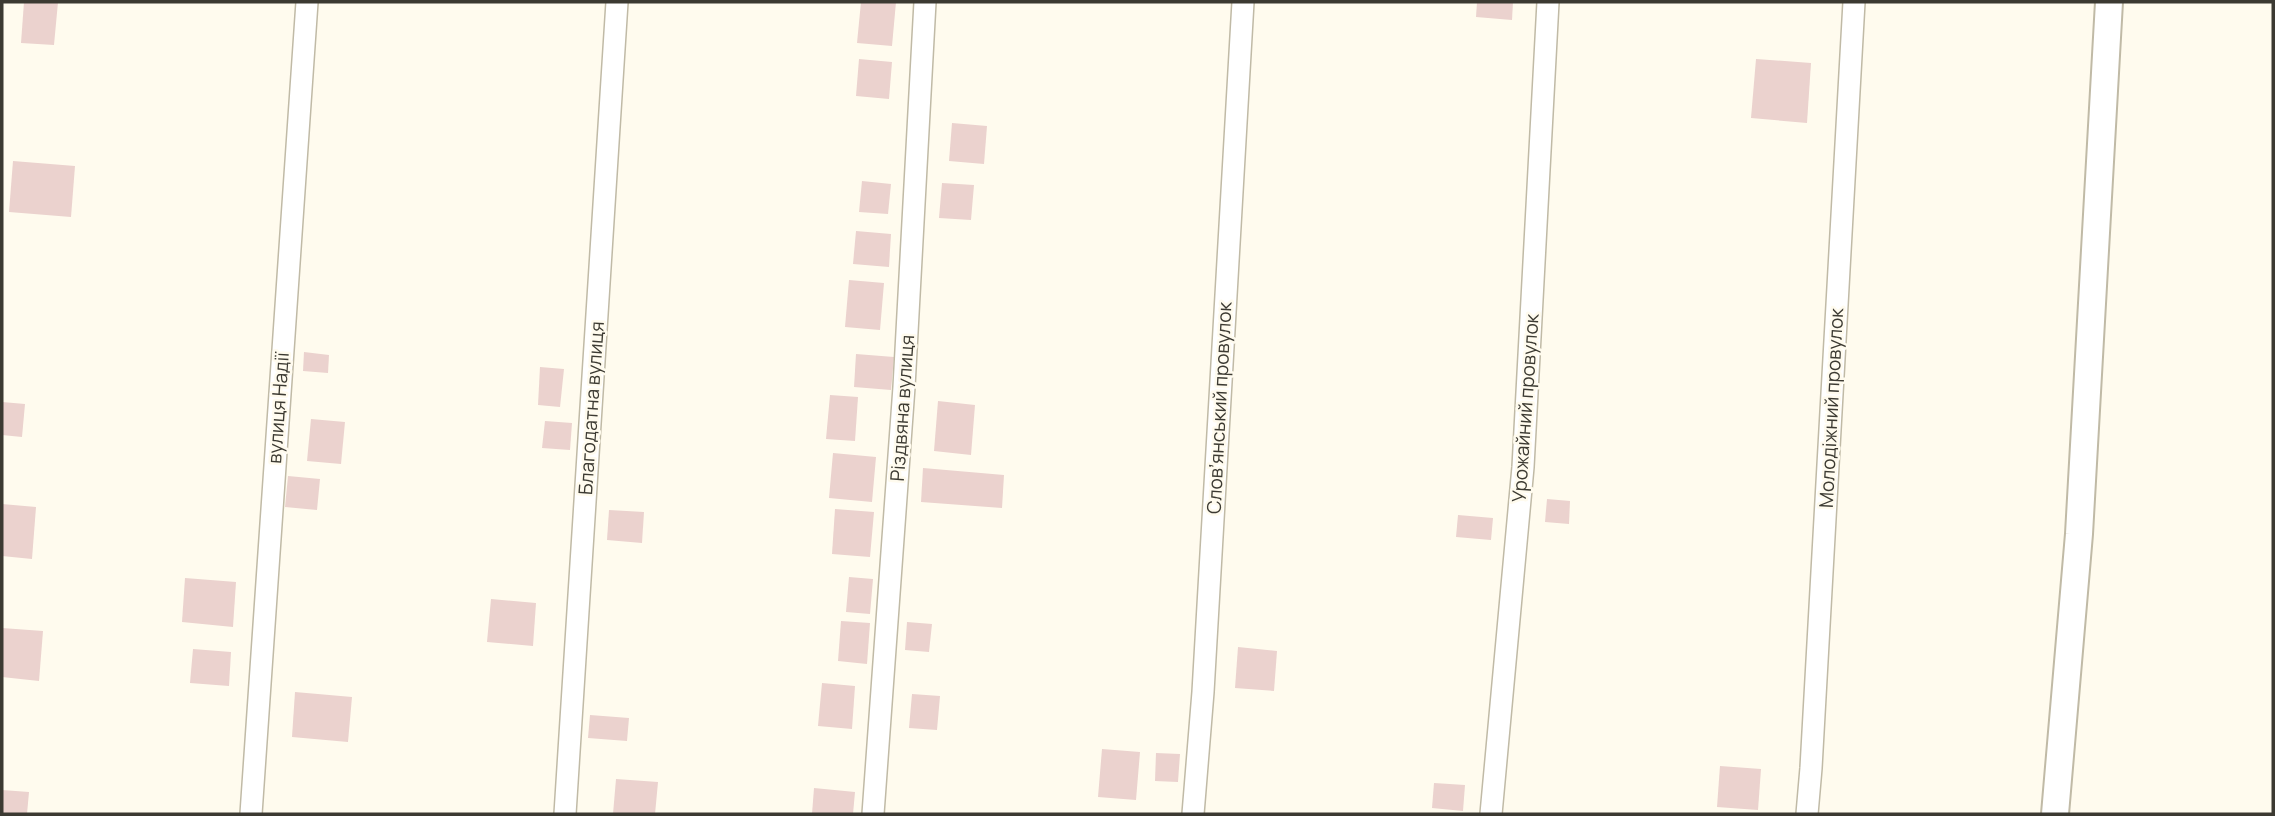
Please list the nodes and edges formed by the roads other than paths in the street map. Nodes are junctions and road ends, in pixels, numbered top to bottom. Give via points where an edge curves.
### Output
1 (307, 2) edge
2 (617, 2) edge
3 (925, 2) edge
4 (1243, 2) edge
5 (1548, 2) edge
6 (1854, 2) edge
7 (2109, 2) edge
8 (251, 814) edge
9 (565, 814) edge
10 (873, 814) edge
11 (1192, 814) edge
12 (1491, 814) edge
13 (1807, 814) edge
14 (2054, 814) edge

1 - 8 street, вулиця Надії
2 - 9 street, Благодатна вулиця
3 - 10 street, Різдвяна вулиця via 904,387
4 - 11 street, Словʼянський провулок
5 - 12 street, Урожайний провулок via 1523,467
6 - 13 street, Молодіжний провулок
7 - 14 street via 2080,534

